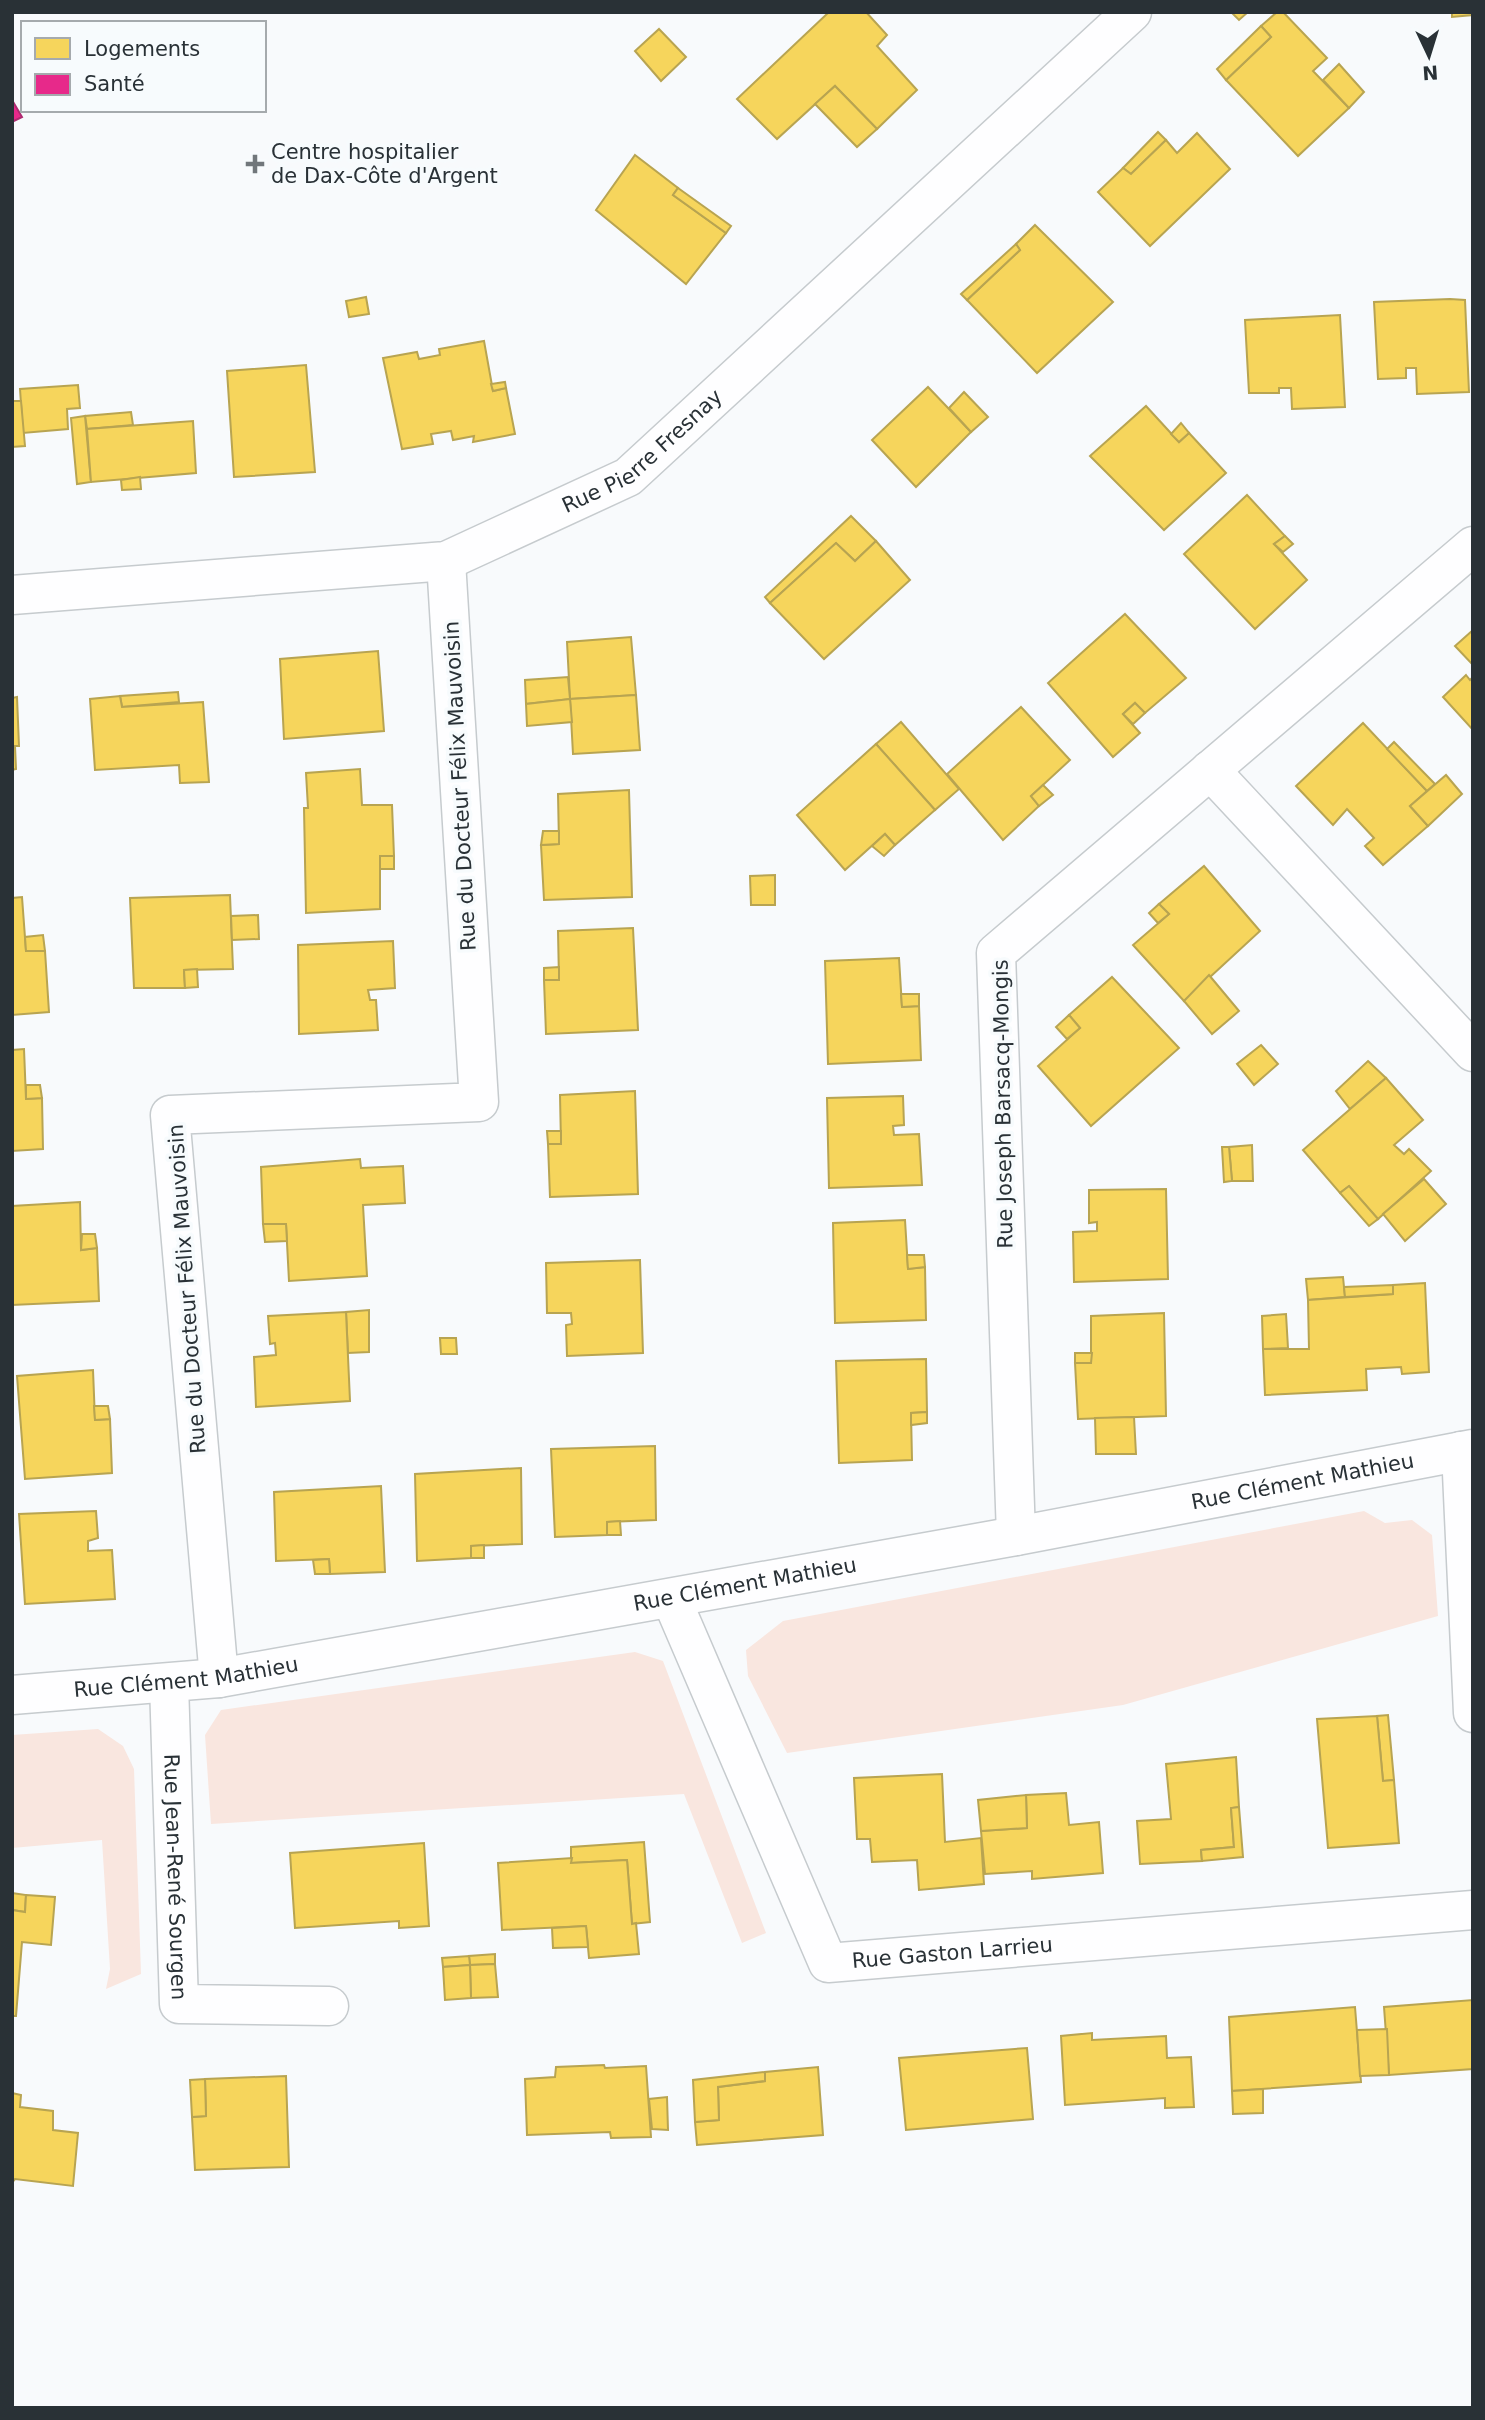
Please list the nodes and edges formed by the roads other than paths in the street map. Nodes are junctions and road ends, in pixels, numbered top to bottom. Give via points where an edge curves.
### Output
1 (1132, 12) edge
2 (1473, 546) edge
3 (446, 561) junction
4 (12, 595) edge
5 (1210, 770) junction
6 (1473, 1052) edge
7 (1467, 1450) edge
8 (1016, 1536) junction
9 (671, 1598) junction
10 (219, 1678) junction
11 (169, 1683) junction
12 (12, 1695) edge
13 (1473, 1713) edge
14 (1473, 1910) edge
15 (329, 2006) dead end

1 - 3 street, Rue Pierre Fresnay via 628,477
2 - 5 street, Rue Joseph Barsacq-Mongis
3 - 4 street, Rue Pierre Fresnay
3 - 10 street, Rue du Docteur Félix Mauvoisin via 479,1102 170,1115
5 - 6 street
5 - 8 street, Rue Joseph Barsacq-Mongis via 996,953
7 - 8 street, Rue Clément Mathieu
7 - 13 street
8 - 9 street, Rue Clément Mathieu
9 - 10 street, Rue Clément Mathieu
9 - 14 street, Rue Gaston Larrieu via 828,1963
10 - 11 street, Rue Clément Mathieu
11 - 12 street, Rue Clément Mathieu
11 - 15 street, Rue Jean-René Sourgen via 179,2004

